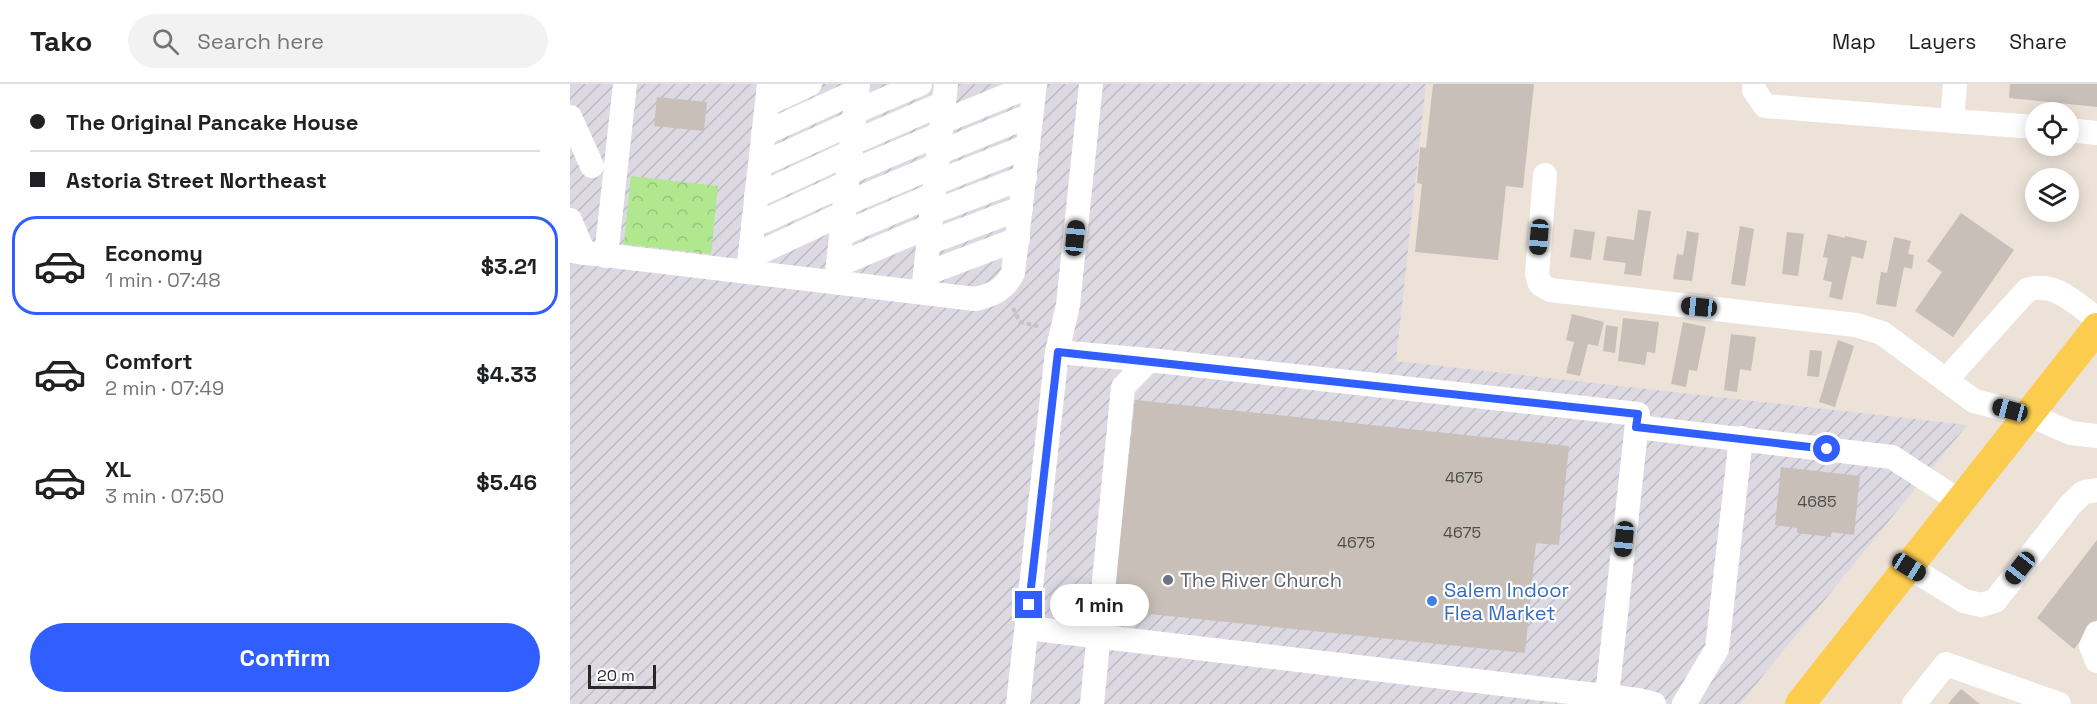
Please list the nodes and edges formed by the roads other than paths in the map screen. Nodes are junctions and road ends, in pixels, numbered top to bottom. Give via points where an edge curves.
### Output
1 (625, 84) edge
2 (810, 84) edge
3 (920, 84) edge
4 (1035, 84) edge
5 (1091, 84) edge
6 (1755, 84) edge
7 (1955, 84) edge
8 (768, 94) edge
9 (1031, 115) junction
10 (570, 117) edge
11 (1952, 121) junction
12 (2025, 127) edge
13 (2079, 131) edge
14 (2097, 133) edge
15 (763, 134) junction
16 (1028, 146) junction
17 (939, 154) edge
18 (850, 156) edge
19 (760, 165) junction
20 (592, 166) edge
21 (1545, 176) dead end
22 (1025, 177) junction
23 (756, 196) junction
24 (1021, 208) junction
25 (570, 220) edge
26 (753, 226) junction
27 (1018, 239) junction
28 (586, 253) edge
29 (749, 264) junction
30 (837, 273) junction
31 (924, 283) junction
32 (2097, 319) edge
33 (2097, 328) edge
34 (1060, 341) junction
35 (1149, 360) junction
36 (1946, 380) junction
37 (2029, 415) junction
38 (1636, 427) junction
39 (2097, 436) edge
40 (1741, 438) junction
41 (2097, 490) edge
42 (1961, 502) junction
43 (1909, 567) junction
44 (1027, 628) junction
45 (2097, 633) edge
46 (1099, 636) junction
47 (2097, 661) edge
48 (1630, 701) edge
49 (1018, 704) edge
50 (1092, 704) edge
51 (1684, 704) edge
52 (1800, 704) edge
53 (1914, 704) edge
54 (2059, 704) edge

1 - 20 street
2 - 8 street
3 - 18 street
4 - 9 street
4 - 17 street
5 - 34 street via 1068,305
6 - 11 street via 1754,90 1765,106
7 - 11 street
8 - 15 street
9 - 16 street
9 - 17 street
10 - 20 street
11 - 12 street
13 - 14 street
15 - 18 street
15 - 19 street
16 - 17 street
16 - 22 street
17 - 18 street
17 - 18 street
17 - 22 street
17 - 24 street
17 - 30 street
17 - 31 street
18 - 19 street
18 - 23 street
18 - 26 street
18 - 29 street
18 - 30 street
19 - 23 street
20 - 28 street
21 - 36 street via 1537,274 1540,284 1550,290 1856,325 1882,333
22 - 24 street
23 - 26 street
24 - 27 street
25 - 28 street
26 - 29 street
27 - 31 street
27 - 31 street via 1013,273 1002,289 991,296 975,299
28 - 29 street
29 - 30 street
30 - 31 street
32 - 36 street via 2061,292 2038,286 2027,290
33 - 37 main road
34 - 35 street
34 - 44 street
35 - 38 street via 1638,414
35 - 46 street via 1123,387
36 - 37 street via 1974,400
37 - 39 street via 2071,433
37 - 42 main road
38 - 40 street
38 - 48 street
40 - 42 street via 1892,457
40 - 51 street via 1717,650
41 - 43 street via 2084,492 2071,504 1995,601 1981,605 1964,601
42 - 43 main road
43 - 52 main road
44 - 46 street
44 - 49 street
45 - 47 street via 2091,646
46 - 48 street
46 - 50 street
53 - 54 street via 1946,664

